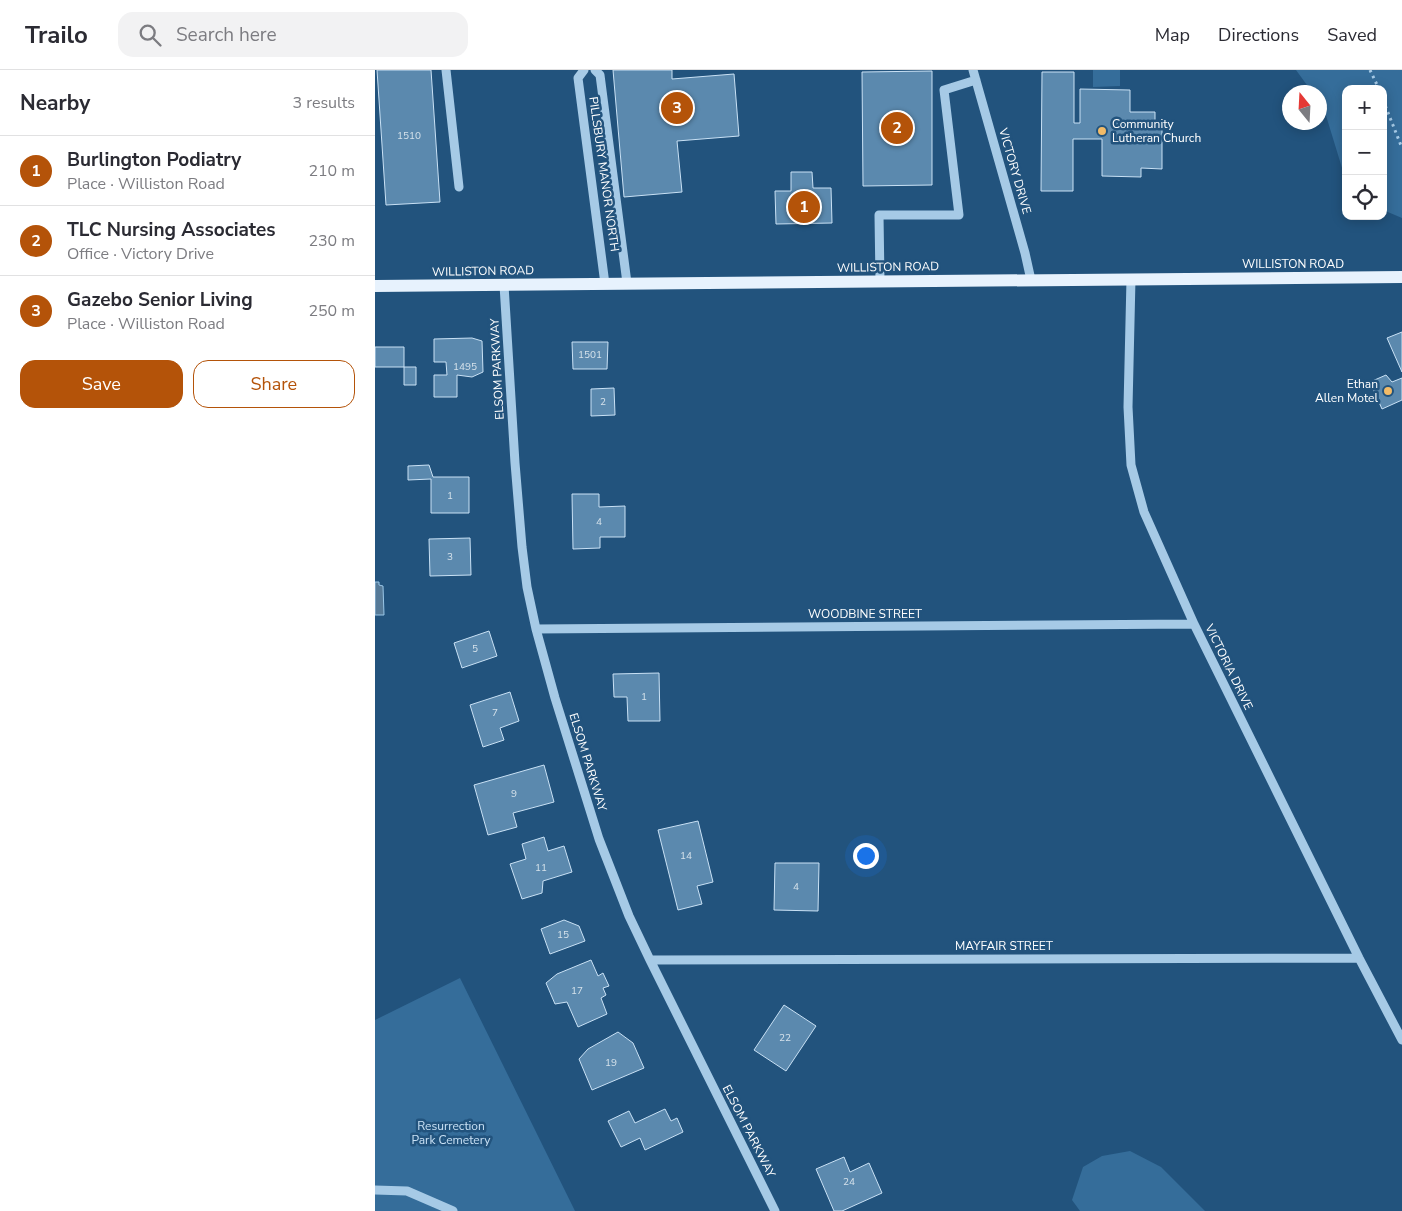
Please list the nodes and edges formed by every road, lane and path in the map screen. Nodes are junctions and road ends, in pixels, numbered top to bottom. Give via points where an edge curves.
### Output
1 (446, 70) edge
2 (584, 70) edge
3 (595, 70) edge
4 (973, 70) edge
5 (1370, 70) edge
6 (976, 80) junction
7 (1377, 85) edge
8 (1387, 110) edge
9 (1402, 148) edge
10 (459, 187) dead end
11 (1402, 277) edge
12 (1131, 279) junction
13 (1031, 280) junction
14 (879, 281) junction
15 (504, 284) junction
16 (605, 284) junction
17 (627, 284) junction
18 (375, 286) edge
19 (1193, 624) junction
20 (536, 629) junction
21 (1359, 958) junction
22 (649, 960) junction
23 (1402, 1040) edge
24 (375, 1190) edge
25 (453, 1211) edge
26 (775, 1211) edge

1 - 10 street
2 - 16 street, PILLSBURY MANOR NORTH via 578,78
3 - 17 street, PILLSBURY MANOR NORTH via 600,75
4 - 6 street, VICTORY DRIVE
5 - 7 path
6 - 13 street, VICTORY DRIVE
6 - 14 street via 943,90 959,215 879,215
8 - 9 path
11 - 12 main road, WILLISTON ROAD
12 - 13 main road, WILLISTON ROAD
12 - 19 street, VICTORIA DRIVE via 1128,407 1131,466 1144,512
13 - 14 main road, WILLISTON ROAD
14 - 17 main road, WILLISTON ROAD
15 - 16 main road, WILLISTON ROAD
15 - 18 main road, WILLISTON ROAD
15 - 20 street, ELSOM PARKWAY via 522,547
16 - 17 main road, WILLISTON ROAD
19 - 20 street, WOODBINE STREET
19 - 21 street, VICTORIA DRIVE
20 - 22 street, ELSOM PARKWAY via 599,839
21 - 22 street, MAYFAIR STREET
21 - 23 street, VICTORIA DRIVE
22 - 26 street, ELSOM PARKWAY
24 - 25 street via 407,1191

